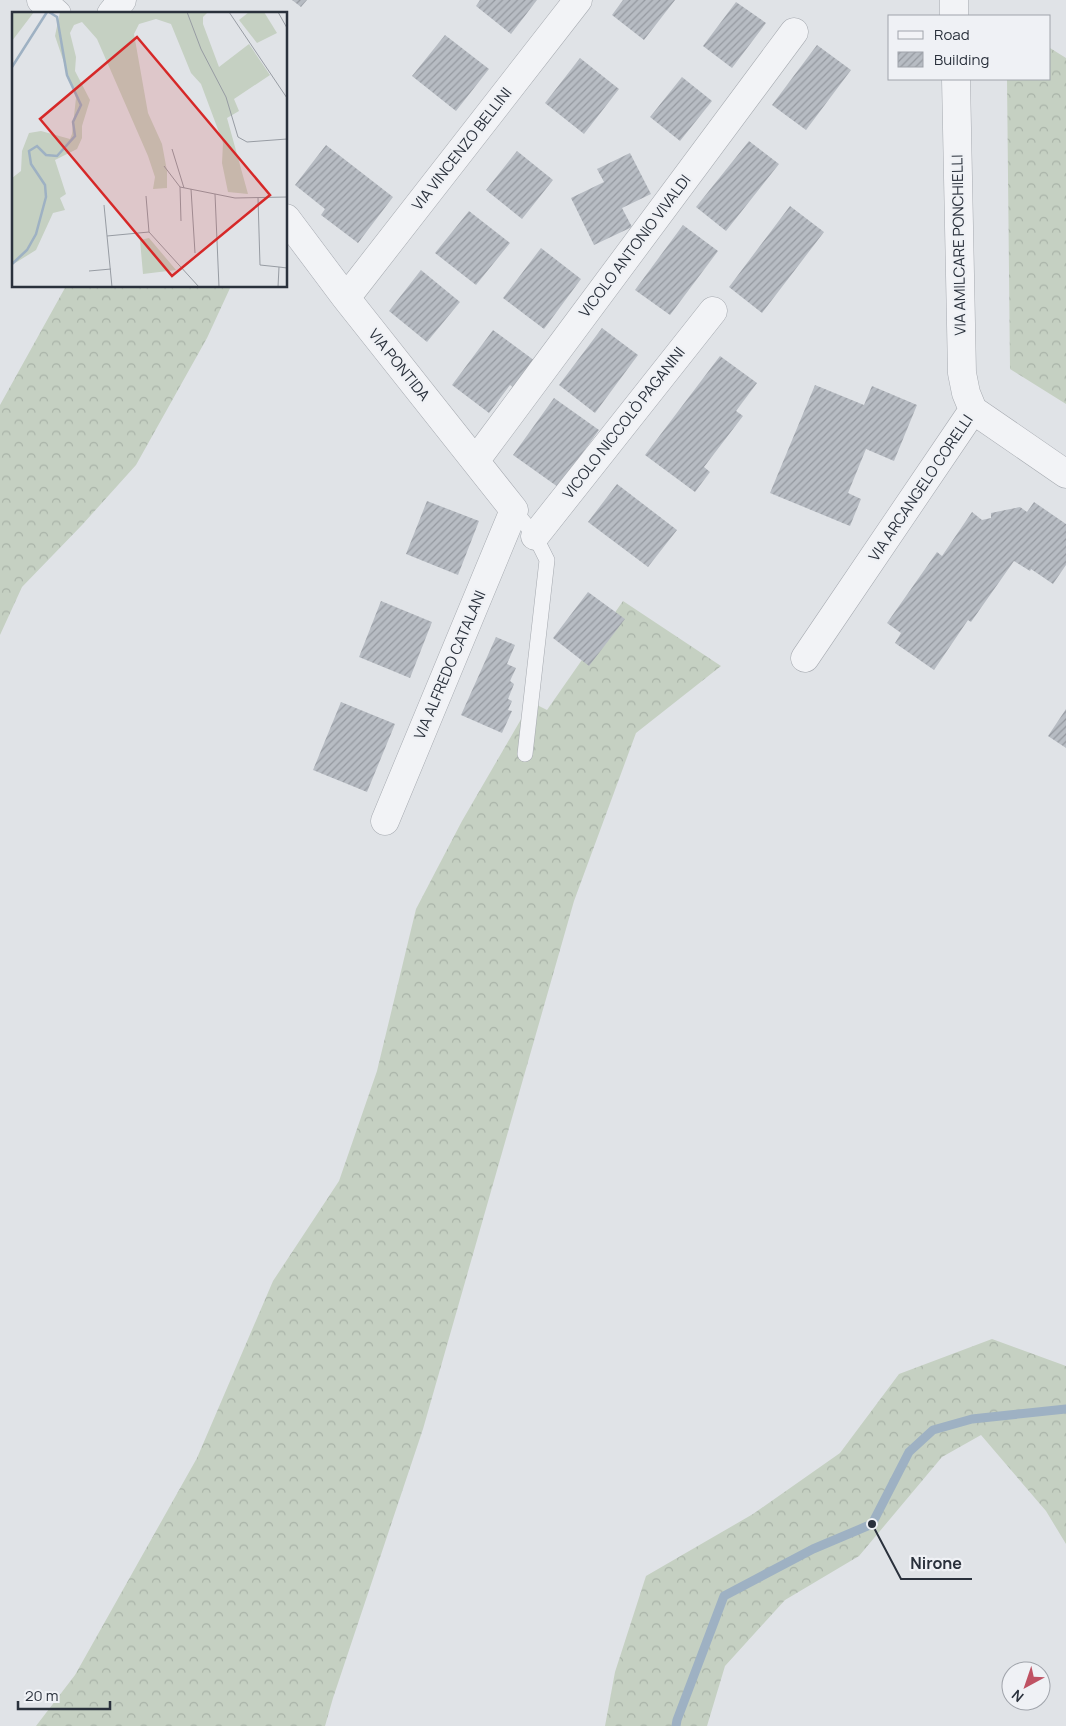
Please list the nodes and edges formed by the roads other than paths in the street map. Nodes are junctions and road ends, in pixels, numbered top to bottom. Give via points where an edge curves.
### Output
1 (41, 0) edge
2 (122, 0) edge
3 (578, 0) edge
4 (954, 0) edge
5 (55, 12) edge
6 (113, 12) edge
7 (954, 15) edge
8 (794, 32) dead end
9 (956, 80) edge
10 (288, 221) edge
11 (346, 298) junction
12 (713, 311) dead end
13 (973, 410) junction
14 (476, 460) junction
15 (1066, 474) edge
16 (514, 510) junction
17 (535, 536) junction
18 (805, 658) dead end
19 (525, 754) dead end
20 (385, 820) dead end

1 - 5 street
2 - 6 street
3 - 11 street, VIA VINCENZO BELLINI
4 - 7 street
8 - 14 street, VICOLO ANTONIO VIVALDI
9 - 13 street, VIA AMILCARE PONCHIELLI via 962,374
10 - 11 street, VIA PONTIDA
11 - 14 street, VIA PONTIDA
12 - 17 street, VICOLO NICCOLÒ PAGANINI
13 - 15 street, VIA ARCANGELO CORELLI
13 - 18 street, VIA ARCANGELO CORELLI
14 - 16 street, VIA PONTIDA
16 - 17 lane
16 - 20 street, VIA ALFREDO CATALANI
17 - 19 lane via 547,560

